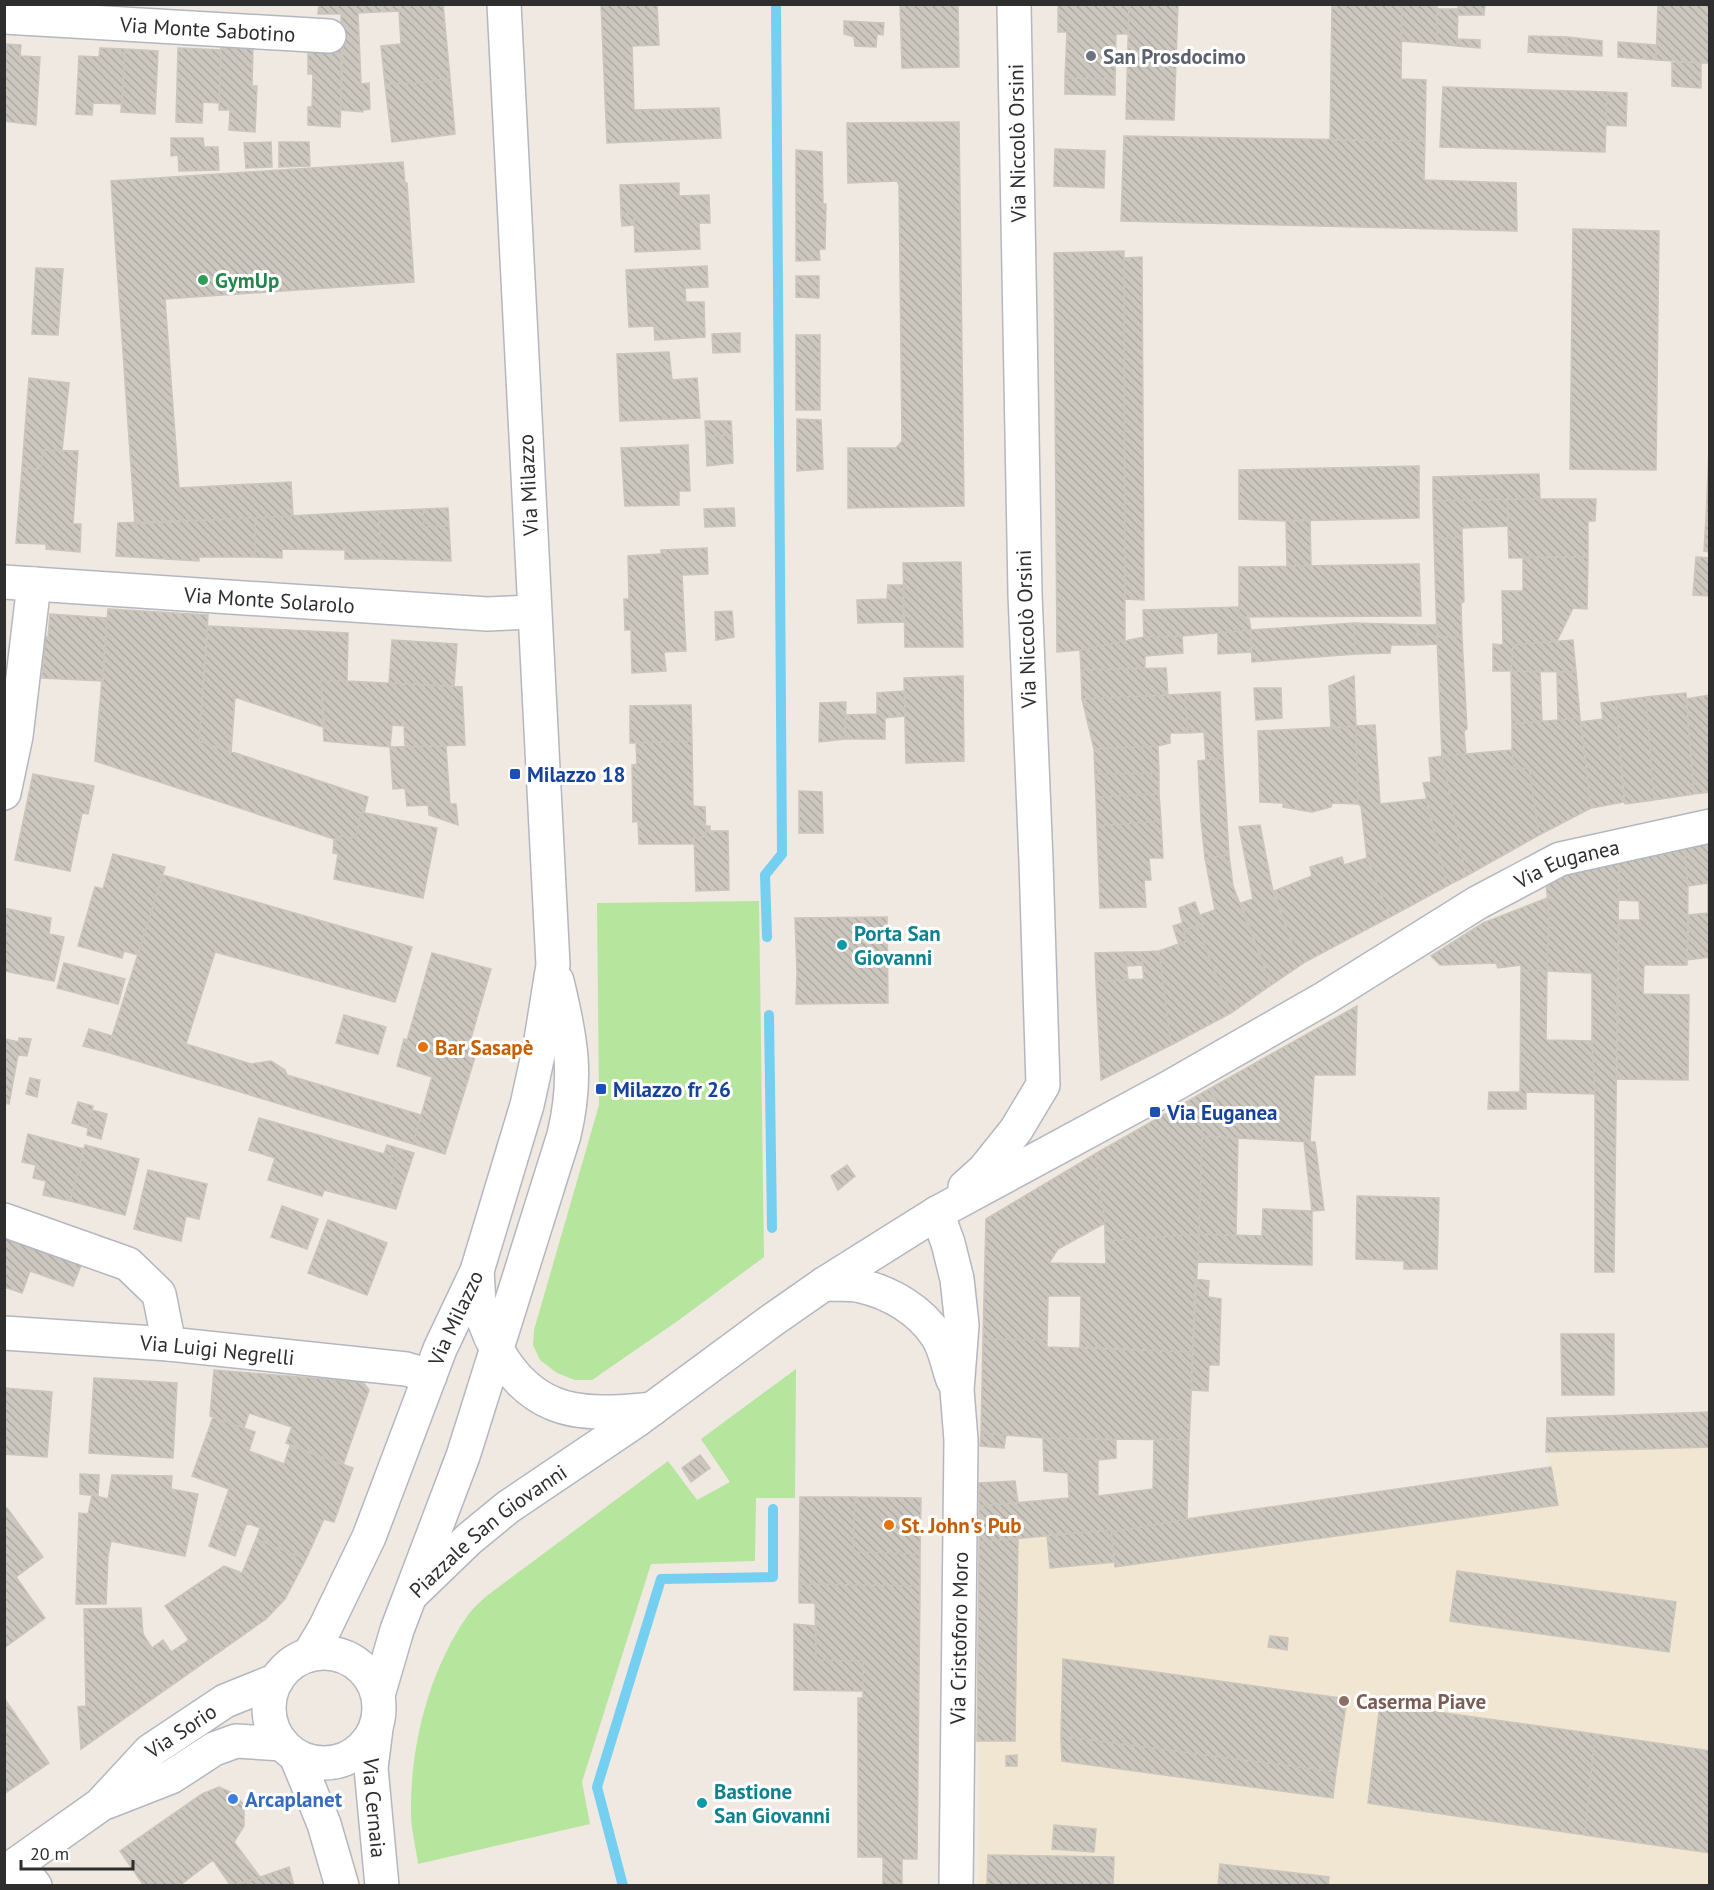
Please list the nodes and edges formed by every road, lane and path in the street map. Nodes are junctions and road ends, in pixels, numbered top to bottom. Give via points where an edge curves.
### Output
1 (504, 4) edge
2 (1014, 4) edge
3 (87, 14) edge
4 (4, 17) edge
5 (328, 36) dead end
6 (19, 583) edge
7 (534, 612) junction
8 (4, 793) edge
9 (1710, 826) edge
10 (553, 964) junction
11 (937, 1213) junction
12 (4, 1220) edge
13 (477, 1271) junction
14 (824, 1284) junction
15 (4, 1333) edge
16 (169, 1344) junction
17 (497, 1350) junction
18 (430, 1376) junction
19 (957, 1390) junction
20 (652, 1409) junction
21 (412, 1594) junction
22 (309, 1655) junction
23 (277, 1680) junction
24 (378, 1695) junction
25 (376, 1728) junction
26 (289, 1750) junction
27 (100, 1805) junction
28 (19, 1874) edge
29 (342, 1886) edge
30 (382, 1886) edge
31 (956, 1886) edge

1 - 7 street, Via Milazzo
2 - 11 street, Via Niccolò Orsini via 1027,675 1043,1085 1016,1130 984,1170
3 - 4 street, Via Monte Sabotino
3 - 5 street, Via Monte Sabotino
6 - 7 street, Via Monte Solarolo via 487,614
6 - 8 street via 16,736
7 - 10 street, Via Milazzo
9 - 11 street, Via Euganea via 1560,859 1476,903 1325,998 1170,1087
10 - 13 street, Via Milazzo via 527,1105
10 - 17 street, Via Milazzo via 569,1030 571,1105
11 - 14 street, Piazzale San Giovanni
11 - 19 street, Via Cristoforo Moro via 957,1279 962,1325
12 - 16 street via 128,1264 159,1294
13 - 17 street via 480,1306
13 - 18 street, Via Milazzo
14 - 19 street, Via Cristoforo Moro via 860,1285 895,1298 924,1320 938,1338
14 - 20 street, Piazzale San Giovanni
15 - 16 street, Via Luigi Negrelli
16 - 18 street, Via Luigi Negrelli via 406,1368
17 - 20 street via 521,1382 553,1404 600,1412
17 - 21 street, Via Milazzo
18 - 22 street, Via Milazzo via 369,1538
19 - 31 street, Via Cristoforo Moro via 961,1440
20 - 21 street, Piazzale San Giovanni via 508,1507
21 - 24 street, Piazzale San Giovanni
22 - 23 street via 285,1669
22 - 24 street via 323,1653 352,1660 373,1681
23 - 26 street via 270,1696 269,1713 273,1730
23 - 27 street, Via Sorio via 225,1701 150,1751
24 - 25 street, Piazzale San Giovanni
25 - 26 street via 366,1744 351,1756 333,1762 314,1762
25 - 30 street, Via Cernaia via 371,1768
26 - 27 street, Via Sorio via 236,1741 214,1749 171,1778
26 - 29 street via 324,1824
27 - 28 street, Via Sorio

